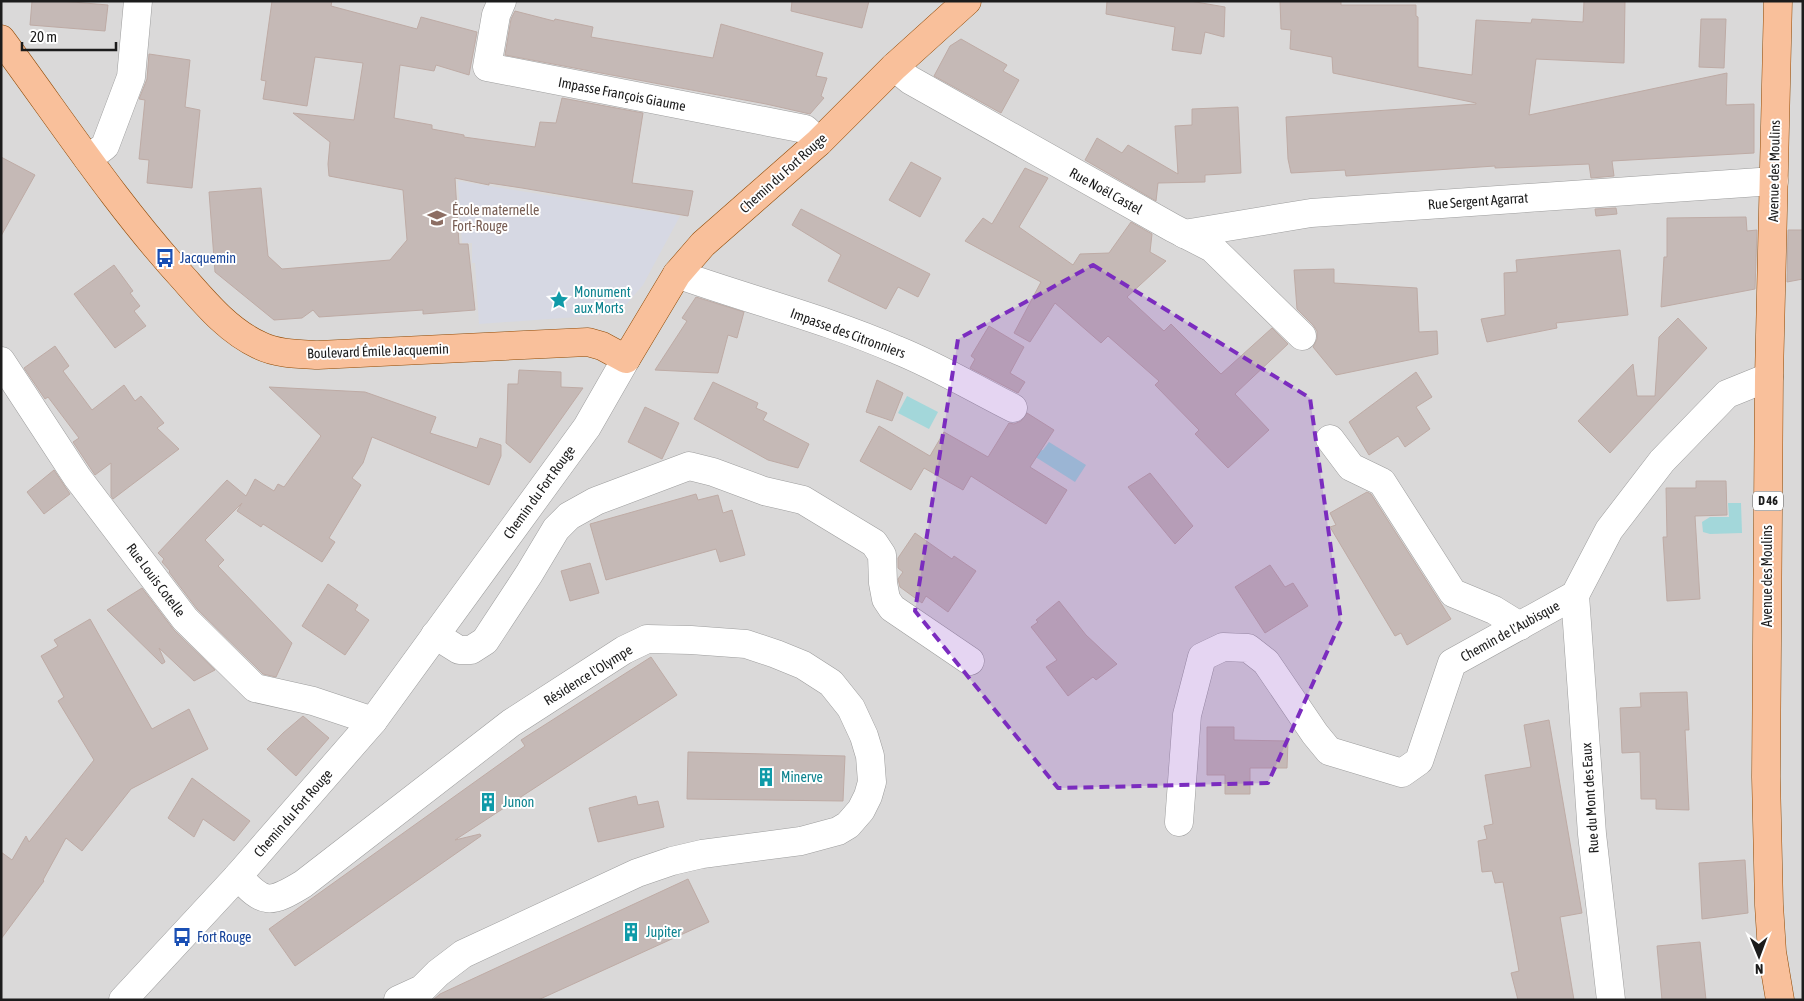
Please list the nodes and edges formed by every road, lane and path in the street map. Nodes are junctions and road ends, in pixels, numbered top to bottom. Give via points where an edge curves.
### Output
1 (138, 1) edge
2 (502, 1) edge
3 (967, 1) edge
4 (1778, 1) edge
5 (1, 39) edge
6 (894, 67) junction
7 (820, 142) junction
8 (88, 159) junction
9 (1774, 181) junction
10 (1184, 234) junction
11 (677, 274) junction
12 (1302, 336) dead end
13 (626, 360) junction
14 (1, 361) edge
15 (1769, 377) junction
16 (1013, 408) dead end
17 (1330, 439) dead end
18 (1575, 596) junction
19 (1520, 626) junction
20 (435, 635) junction
21 (970, 662) dead end
22 (373, 720) junction
23 (1179, 822) dead end
24 (238, 876) junction
25 (123, 1000) edge
26 (398, 1000) edge
27 (1611, 1000) edge
28 (1780, 1000) edge

1 - 8 street via 131,77 105,146
2 - 7 street, Impasse François Giaume via 496,15 487,68 806,129
3 - 6 main road, Chemin du Fort Rouge
4 - 9 main road, Avenue des Moulins / D 46
5 - 8 main road, Boulevard Émile Jacquemin
6 - 7 main road, Chemin du Fort Rouge
6 - 10 street, Rue Noël Castel via 910,80
7 - 11 main road, Chemin du Fort Rouge via 703,244
8 - 13 main road, Boulevard Émile Jacquemin via 165,258 213,311 237,332 260,346 287,353 318,355 588,342
9 - 10 street, Rue Sergent Agarrat via 1310,213
9 - 15 main road, Avenue des Moulins / D 46
10 - 12 street, Rue Noël Castel via 1212,248
11 - 13 main road, Chemin du Fort Rouge
11 - 16 street, Impasse des Citronniers via 832,324 898,350
13 - 20 street, Chemin du Fort Rouge via 587,427
14 - 22 street, Rue Louis Cotelle via 77,477 185,619 254,688 313,701
15 - 18 street, Chemin de l'Aubisque via 1727,394 1662,461 1609,530
15 - 28 main road, Avenue des Moulins / D 46 via 1766,777 1769,905
17 - 19 street via 1351,466 1382,482 1453,593 1494,610
18 - 19 street, Chemin de l'Aubisque
18 - 27 street, Rue du Mont des Eaux via 1592,834
19 - 23 street, Chemin de l'Aubisque via 1452,663 1419,761 1402,773 1329,751 1266,662 1248,648 1223,647 1202,658 1187,715
20 - 21 street via 459,650 471,650 485,641 556,528 569,516 596,501 689,466 764,491 803,500 874,543 882,555 886,599 892,608
20 - 22 street, Chemin du Fort Rouge
22 - 24 street, Chemin du Fort Rouge
24 - 25 street, Chemin du Fort Rouge
24 - 26 street, Résidence l'Olympe via 253,893 265,899 286,895 511,723 624,650 647,639 746,644 776,654 831,683 851,708 864,736 872,782 861,810 848,825 801,841 702,854 637,873 463,954 438,972 422,989

